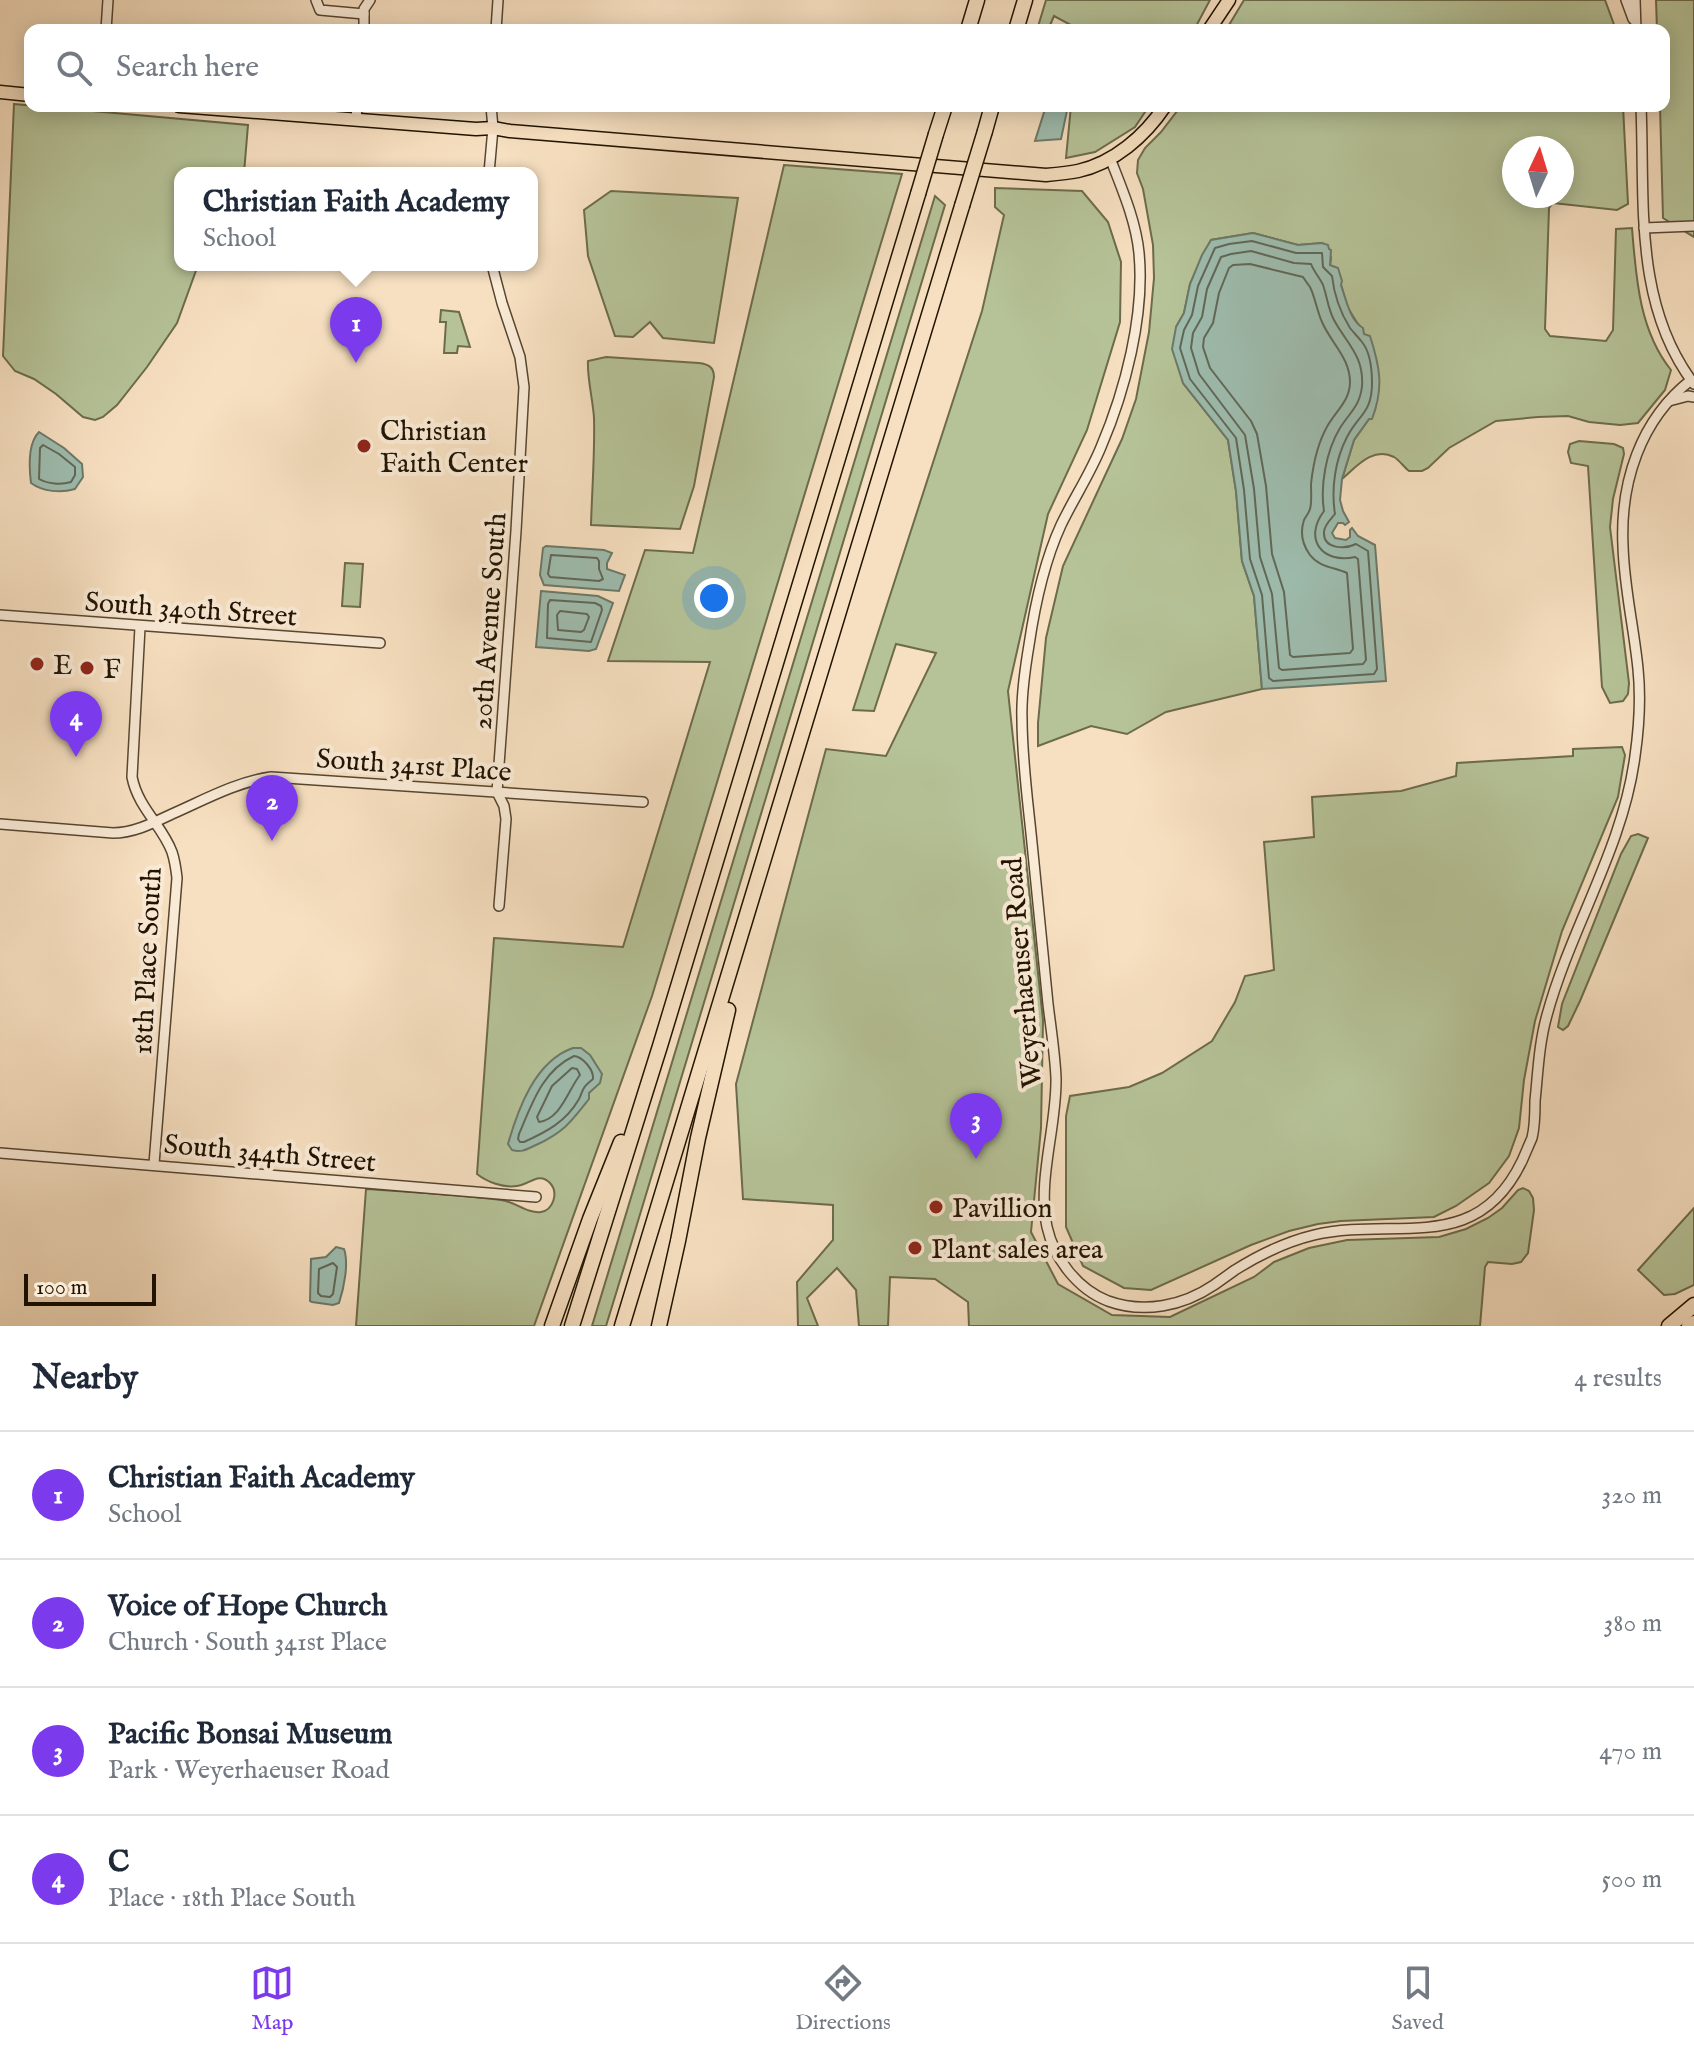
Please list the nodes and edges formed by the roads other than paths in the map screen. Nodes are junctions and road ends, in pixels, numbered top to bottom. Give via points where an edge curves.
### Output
1 (108, 0) edge
2 (316, 0) edge
3 (370, 0) edge
4 (498, 0) edge
5 (977, 0) edge
6 (1025, 0) edge
7 (1229, 0) edge
8 (1626, 0) edge
9 (1635, 0) edge
10 (364, 14) junction
11 (106, 24) edge
12 (364, 24) edge
13 (496, 24) edge
14 (970, 24) edge
15 (1018, 24) edge
16 (1213, 24) edge
17 (1635, 24) edge
18 (1636, 24) edge
19 (0, 92) edge
20 (24, 94) edge
21 (332, 112) edge
22 (492, 112) edge
23 (943, 112) edge
24 (990, 112) edge
25 (1161, 112) edge
26 (1641, 112) edge
27 (357, 113) edge
28 (493, 128) junction
29 (1110, 158) junction
30 (490, 167) edge
31 (1694, 226) edge
32 (1644, 228) junction
33 (494, 271) edge
34 (1692, 382) edge
35 (1694, 397) edge
36 (1666, 402) junction
37 (0, 615) edge
38 (140, 627) junction
39 (380, 643) dead end
40 (497, 792) junction
41 (643, 802) dead end
42 (153, 822) junction
43 (0, 824) edge
44 (756, 887) junction
45 (499, 906) dead end
46 (660, 1046) junction
47 (0, 1153) edge
48 (154, 1164) junction
49 (536, 1197) dead end
50 (678, 1241) junction
51 (1694, 1305) edge
52 (1694, 1323) edge
53 (552, 1326) edge
54 (572, 1326) edge
55 (622, 1326) edge
56 (659, 1326) edge
57 (668, 1326) edge
58 (1669, 1326) edge
59 (1689, 1326) edge

1 - 11 street
2 - 10 street via 320,10
3 - 10 street
4 - 13 street
5 - 14 highway
6 - 15 highway
7 - 16 main road
8 - 17 street
9 - 18 street
10 - 12 street
19 - 20 main road
21 - 27 main road
22 - 28 street
23 - 46 highway, bridge
24 - 44 highway, bridge
25 - 29 main road via 1127,148
26 - 32 street
27 - 28 main road
28 - 29 main road via 1023,174 1078,171
28 - 30 street
29 - 36 street, Weyerhaeuser Road via 1139,252 1133,340 1116,410 1049,557 1029,642 1021,715 1056,1081 1046,1220 1065,1268 1102,1299 1154,1308 1210,1288 1291,1241 1335,1231 1440,1226 1469,1218 1504,1192 1533,1135 1539,1050 1557,980 1628,798 1640,690 1623,510 1641,442
31 - 32 street
32 - 34 street via 1655,308
33 - 40 street, 20th Avenue South via 524,387
34 - 36 street, Weyerhaeuser Road
35 - 36 street
37 - 38 street, South 340th Street
38 - 39 street, South 340th Street
38 - 42 street, 18th Place South via 131,772
40 - 41 street, South 341st Place
40 - 42 street, South 341st Place via 271,777 238,785
40 - 45 street, 20th Avenue South via 506,819
42 - 43 street, South 341st Place via 117,833
42 - 48 street, 18th Place South via 174,855 177,878
44 - 50 highway
44 - 55 highway
46 - 53 highway
46 - 54 highway
47 - 48 street, South 344th Street
48 - 49 street, South 344th Street
50 - 56 highway
50 - 57 highway
51 - 58 highway
52 - 59 highway

